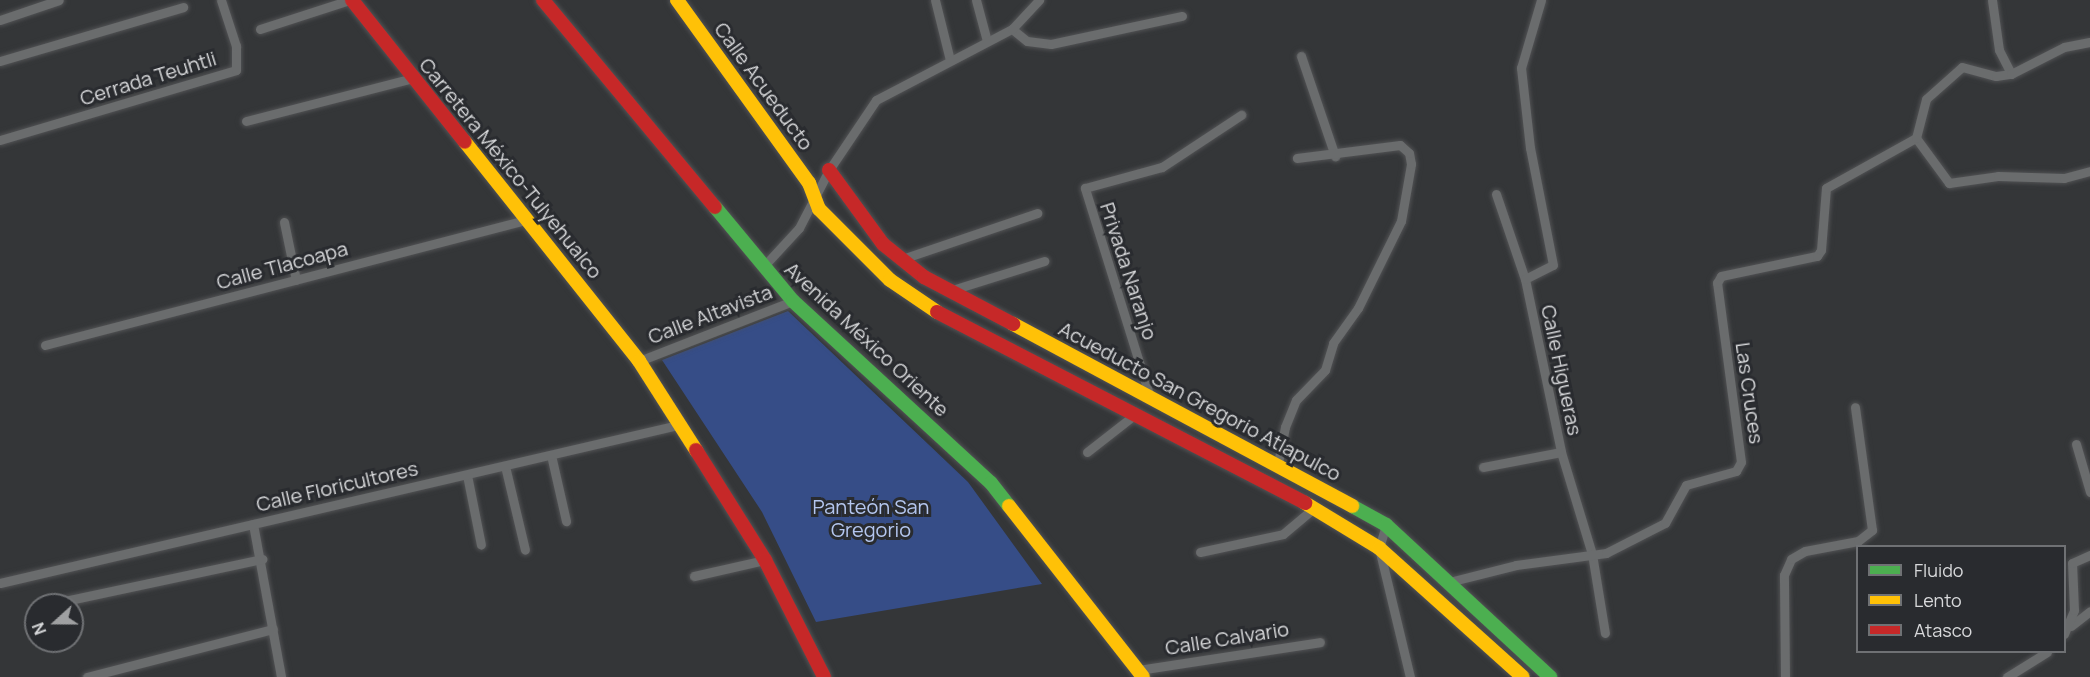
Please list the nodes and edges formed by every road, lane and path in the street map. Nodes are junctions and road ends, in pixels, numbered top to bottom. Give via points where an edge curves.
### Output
1 (59, 0) edge
2 (221, 0) edge
3 (351, 0) edge
4 (543, 0) edge
5 (677, 0) edge
6 (935, 0) edge
7 (976, 0) edge
8 (1039, 0) edge
9 (1540, 0) edge
10 (1992, 0) edge
11 (183, 7) dead end
12 (1182, 15) dead end
13 (0, 20) edge
14 (260, 29) dead end
15 (1012, 29) junction
16 (987, 41) junction
17 (2090, 42) edge
18 (1301, 56) dead end
19 (950, 60) junction
20 (0, 61) edge
21 (2011, 74) junction
22 (413, 78) junction
23 (1241, 116) dead end
24 (246, 121) dead end
25 (1916, 138) junction
26 (0, 140) edge
27 (1335, 156) junction
28 (1297, 158) dead end
29 (829, 170) junction
30 (2090, 171) edge
31 (1496, 194) dead end
32 (815, 198) junction
33 (1037, 213) dead end
34 (529, 219) junction
35 (284, 222) dead end
36 (902, 259) junction
37 (1044, 261) dead end
38 (763, 267) junction
39 (1525, 279) junction
40 (296, 280) junction
41 (949, 291) junction
42 (793, 301) junction
43 (45, 345) dead end
44 (639, 361) junction
45 (1149, 394) junction
46 (1855, 407) dead end
47 (1133, 417) junction
48 (682, 424) junction
49 (2076, 444) dead end
50 (1087, 452) dead end
51 (1561, 452) junction
52 (551, 455) junction
53 (1278, 463) junction
54 (505, 466) junction
55 (1483, 467) dead end
56 (467, 474) junction
57 (2090, 492) edge
58 (1314, 508) junction
59 (566, 521) dead end
60 (253, 524) junction
61 (1386, 525) junction
62 (481, 544) dead end
63 (1379, 548) junction
64 (525, 550) dead end
65 (1200, 552) dead end
66 (1592, 554) junction
67 (2090, 555) edge
68 (262, 559) junction
69 (765, 560) junction
70 (694, 576) dead end
71 (1449, 582) junction
72 (0, 583) edge
73 (84, 597) edge
74 (2090, 612) edge
75 (273, 629) junction
76 (2068, 630) edge
77 (1605, 633) dead end
78 (1320, 642) dead end
79 (2044, 653) edge
80 (1141, 673) edge
81 (87, 677) edge
82 (281, 677) edge
83 (824, 677) edge
84 (1410, 677) edge
85 (1523, 677) edge
86 (1550, 677) edge
87 (1785, 677) edge
88 (2007, 677) edge

1 - 13 street
2 - 26 street, Cerrada Teuhtli via 236,46 236,70
3 - 14 street
3 - 22 street, Carretera México-Tulyehualco
4 - 38 street, Avenida México Oriente
5 - 32 street, Calle Acueducto
6 - 19 street
7 - 16 street
8 - 15 street
9 - 39 street via 1521,68 1530,148 1553,265
10 - 21 street via 1999,50
11 - 20 street
12 - 15 street via 1051,44 1027,40
15 - 16 street, Calle Altavista
16 - 19 street, Calle Altavista
17 - 21 street via 2064,47
18 - 27 street
19 - 29 street, Calle Altavista via 876,100
21 - 25 street via 1996,76 1962,67 1926,99
22 - 24 street
22 - 34 street, Carretera México-Tulyehualco
23 - 45 street, Privada Naranjo via 1162,167 1085,188
25 - 30 street via 1949,183 1998,176 2064,178
25 - 66 street, Las Cruces via 1826,188 1821,250 1816,256 1728,273 1717,283 1740,467 1686,485 1665,523
27 - 28 street
27 - 53 street via 1406,148 1411,164 1405,205 1359,308 1333,343 1325,370 1296,400 1285,427
29 - 32 street, Calle Altavista
29 - 36 street, Acueducto San Gregorio Atlapulco via 872,230
31 - 39 street, Calle Higueras
32 - 38 street, Calle Altavista via 785,247
32 - 47 street, Acueducto San Gregorio Atlapulco via 840,234 911,295
33 - 36 street
34 - 40 street, Calle Tlacoapa
34 - 44 street, Carretera México-Tulyehualco
35 - 40 street
36 - 41 street, Acueducto San Gregorio Atlapulco
37 - 41 street
38 - 42 street, Avenida México Oriente
39 - 51 street, Calle Higueras
40 - 43 street, Calle Tlacoapa
41 - 45 street, Acueducto San Gregorio Atlapulco
42 - 44 street, Calle Altavista
42 - 80 street, Avenida México Oriente via 991,483
44 - 48 street, Carretera México-Tulyehualco
45 - 53 street, Acueducto San Gregorio Atlapulco
46 - 87 street via 1872,530 1858,541 1804,551 1791,559 1784,574
47 - 50 street
47 - 58 street, Acueducto San Gregorio Atlapulco
48 - 52 street, Calle Floricultores
48 - 69 street, Carretera México-Tulyehualco
49 - 57 street
51 - 55 street
51 - 66 street, Calle Higueras
52 - 54 street, Calle Floricultores
52 - 59 street
53 - 61 street, Acueducto San Gregorio Atlapulco
54 - 56 street, Calle Floricultores
54 - 64 street
56 - 60 street, Calle Floricultores
56 - 62 street
58 - 63 street, Acueducto San Gregorio Atlapulco
58 - 65 street via 1283,534
60 - 68 street
60 - 72 street, Calle Floricultores
61 - 63 street
61 - 71 street, Acueducto San Gregorio Atlapulco
63 - 84 street
63 - 85 street, Acueducto San Gregorio Atlapulco
66 - 71 street, Las Cruces via 1516,565
66 - 77 street, Calle Higueras
67 - 76 street via 2072,563
68 - 73 street
68 - 75 street
69 - 70 street
69 - 83 street, Carretera México-Tulyehualco
71 - 86 street, Acueducto San Gregorio Atlapulco
74 - 76 street
75 - 81 street
75 - 82 street
78 - 80 street, Calle Calvario
79 - 88 street

